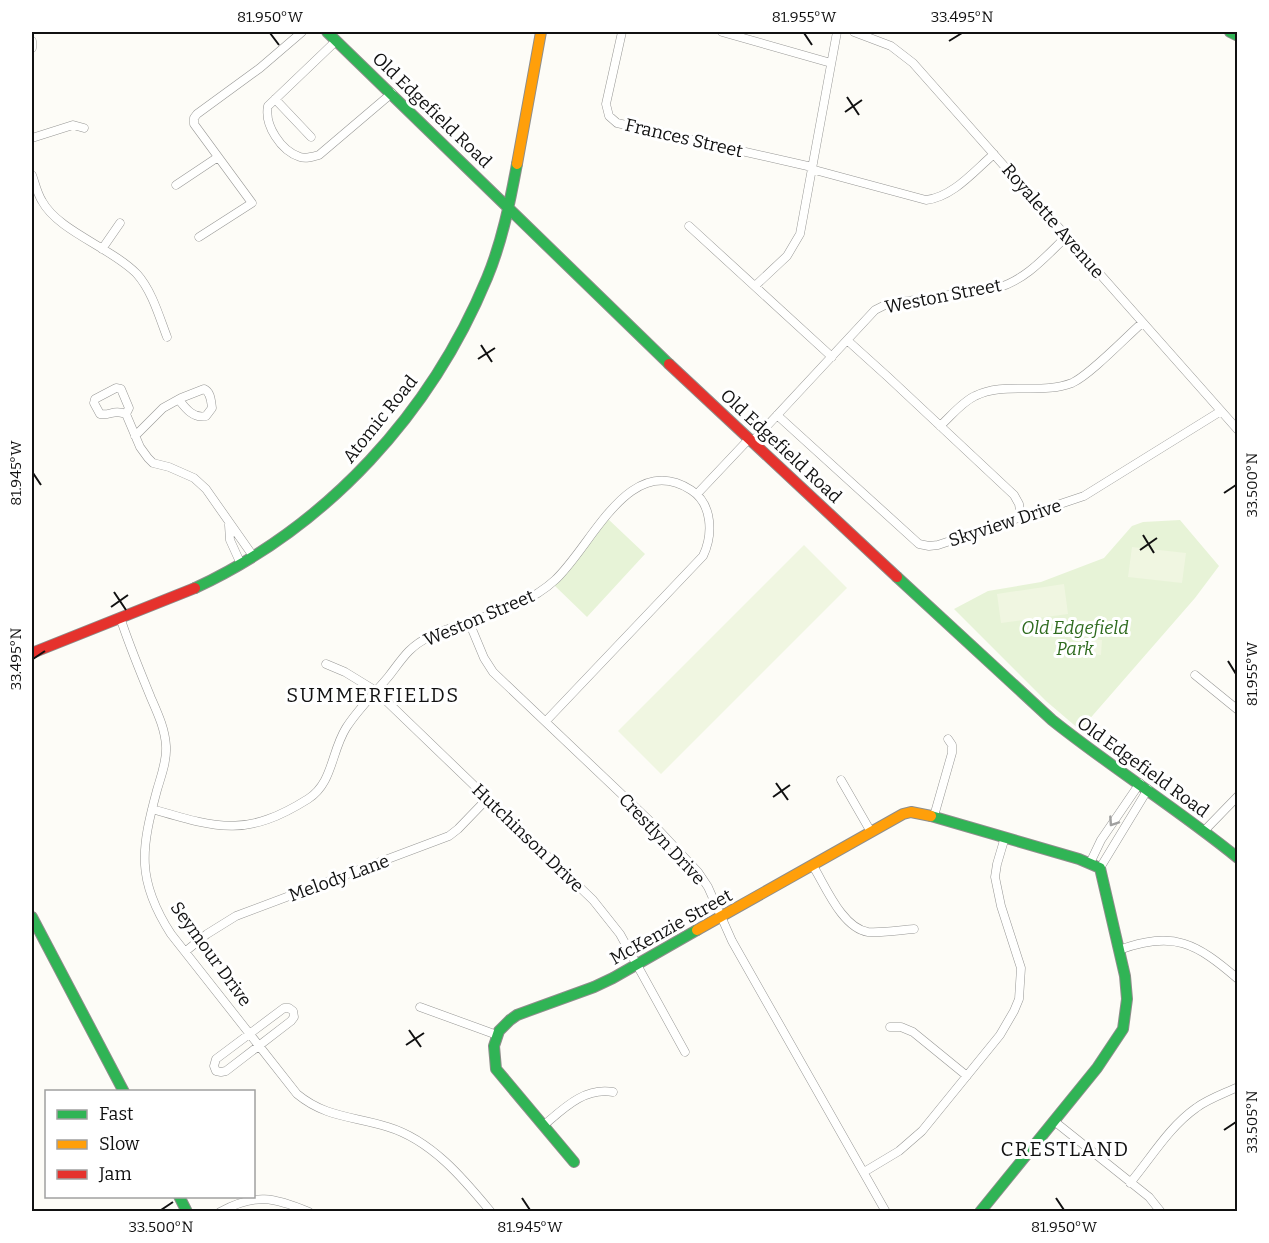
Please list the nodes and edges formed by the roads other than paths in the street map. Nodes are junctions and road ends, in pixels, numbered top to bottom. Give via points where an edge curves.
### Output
1 (302, 32) edge
2 (327, 32) edge
3 (541, 32) edge
4 (622, 32) edge
5 (722, 32) edge
6 (837, 32) edge
7 (854, 32) edge
8 (1230, 32) edge
9 (1238, 36) edge
10 (336, 40) junction
11 (32, 41) edge
12 (32, 48) edge
13 (831, 63) junction
14 (392, 93) junction
15 (275, 99) junction
16 (84, 128) dead end
17 (311, 137) dead end
18 (32, 138) edge
19 (994, 154) junction
20 (218, 157) junction
21 (812, 168) junction
22 (32, 175) edge
23 (176, 184) dead end
24 (509, 208) junction
25 (120, 223) dead end
26 (689, 226) dead end
27 (1067, 236) junction
28 (199, 237) dead end
29 (102, 249) junction
30 (755, 286) junction
31 (1142, 323) junction
32 (167, 337) dead end
33 (847, 340) junction
34 (832, 357) junction
35 (181, 398) junction
36 (1221, 411) junction
37 (126, 414) junction
38 (777, 415) junction
39 (940, 426) junction
40 (1238, 430) edge
41 (135, 435) junction
42 (750, 440) junction
43 (698, 494) junction
44 (1021, 517) junction
45 (227, 521) junction
46 (253, 556) junction
47 (240, 562) junction
48 (120, 617) junction
49 (469, 622) junction
50 (32, 653) edge
51 (326, 664) dead end
52 (1195, 675) dead end
53 (376, 691) junction
54 (1238, 710) edge
55 (546, 721) junction
56 (948, 739) dead end
57 (841, 780) dead end
58 (1144, 786) junction
59 (1238, 796) edge
60 (487, 799) junction
61 (152, 810) junction
62 (934, 816) junction
63 (1204, 831) junction
64 (871, 832) junction
65 (1005, 837) junction
66 (1238, 858) edge
67 (813, 866) junction
68 (1095, 866) junction
69 (32, 916) edge
70 (721, 918) junction
71 (914, 929) dead end
72 (1119, 950) junction
73 (186, 951) junction
74 (637, 965) junction
75 (1238, 979) edge
76 (420, 1007) dead end
77 (890, 1027) dead end
78 (248, 1033) junction
79 (496, 1035) junction
80 (258, 1045) junction
81 (686, 1052) dead end
82 (967, 1076) junction
83 (1238, 1087) edge
84 (123, 1090) edge
85 (613, 1092) dead end
86 (1054, 1121) junction
87 (543, 1126) junction
88 (574, 1162) dead end
89 (864, 1172) junction
90 (1130, 1183) junction
91 (180, 1198) edge
92 (984, 1210) edge
93 (187, 1212) edge
94 (220, 1212) edge
95 (309, 1212) edge
96 (491, 1212) edge
97 (886, 1212) edge
98 (1161, 1212) edge

1 - 20 street via 194,118 194,124
2 - 10 street, Old Edgefield Road
3 - 24 street, Atomic Road
4 - 21 street, Frances Street via 606,104 616,123
5 - 13 street
6 - 13 street
7 - 19 street, Royalette Avenue via 884,42 906,56
8 - 9 street
10 - 14 street, Old Edgefield Road
10 - 15 street
11 - 12 street
13 - 21 street
14 - 15 street via 332,145 310,158 292,153 273,131 267,114
14 - 24 street, Old Edgefield Road
15 - 17 street
16 - 18 street via 73,125
19 - 21 street, Frances Street via 949,192 926,200
19 - 27 street, Royalette Avenue
20 - 23 street
20 - 28 street via 252,203
21 - 30 street via 797,242
22 - 29 street via 52,214
24 - 42 street, Old Edgefield Road
24 - 46 street, Atomic Road via 488,276 473,309 415,408 340,492
25 - 29 street
26 - 30 street
27 - 31 street, Royalette Avenue
27 - 33 street, Weston Street via 1026,275 1012,283 887,304 871,314
29 - 32 street via 140,279
30 - 34 street
31 - 36 street, Royalette Avenue
31 - 39 street via 1075,382 981,393
33 - 34 street, Weston Street
33 - 39 street
34 - 38 street, Weston Street
35 - 35 street via 206,390 211,398 211,411 197,417
35 - 41 street via 163,408
36 - 40 street, Royalette Avenue
36 - 44 street, Skyview Drive via 1084,496
37 - 37 street via 129,408 121,389 95,399 100,414 117,410
37 - 41 street
38 - 42 street, Weston Street
38 - 44 street, Skyview Drive via 919,544 938,545
39 - 44 street via 1014,495
41 - 45 street via 153,463 190,476 207,489
42 - 43 street, Weston Street
42 - 58 street, Old Edgefield Road via 1063,729
43 - 49 street, Weston Street via 671,481 636,487 548,586 516,606
43 - 55 street via 710,525 700,561
45 - 46 street
45 - 47 street
46 - 47 street, Atomic Road
47 - 48 street, Atomic Road via 216,578
48 - 50 street, Atomic Road
48 - 61 street, Seymour Drive via 159,714 165,739 164,764
49 - 53 street, Weston Street via 416,645
49 - 55 street, Crestlyn Drive via 493,672
51 - 53 street, Hutchinson Drive
52 - 54 street
53 - 60 street, Hutchinson Drive
53 - 61 street, Weston Street via 346,728 326,779 307,800 250,824 223,826
55 - 70 street, Crestlyn Drive via 699,872
56 - 62 street via 952,753
57 - 64 street
58 - 63 street, Old Edgefield Road
58 - 68 street
58 -> 68 street via 1101,840
59 - 63 street
60 - 73 street, Melody Lane via 449,836 236,916
60 - 74 street, Hutchinson Drive via 599,907
61 - 73 street, Seymour Drive via 144,852 146,881 160,917
62 - 64 street, McKenzie Street via 907,813
62 - 65 street, McKenzie Street
63 - 66 street, Old Edgefield Road
64 - 67 street, McKenzie Street
65 - 68 street, McKenzie Street
65 - 82 street via 995,883 1021,968 1019,999 1010,1020
67 - 70 street, McKenzie Street
67 - 71 street via 854,926 869,932
68 - 72 street
69 - 84 street
70 - 74 street, McKenzie Street
70 - 89 street, Crestlyn Drive
72 - 75 street via 1156,941 1186,944 1208,954
72 - 86 street via 1127,987 1123,1029
73 - 78 street, Seymour Drive
74 - 79 street, McKenzie Street via 594,987 517,1015
74 - 81 street, Hutchinson Drive
76 - 79 street
77 - 82 street via 913,1032
78 - 80 street, Seymour Drive
78 - 80 street, Seymour Drive via 216,1059 215,1068 226,1071
78 - 80 street, Seymour Drive via 282,1009 291,1009 291,1021
79 - 87 street via 496,1070
80 - 96 street, Seymour Drive via 309,1104 333,1115 389,1127 417,1140 447,1164
82 - 89 street via 914,1139
83 - 90 street via 1188,1114
85 - 87 street via 594,1092 577,1098
86 - 90 street
86 - 92 street
87 - 88 street
89 - 97 street, Crestlyn Drive
90 - 98 street
91 - 93 street
94 - 95 street via 245,1200 262,1198

